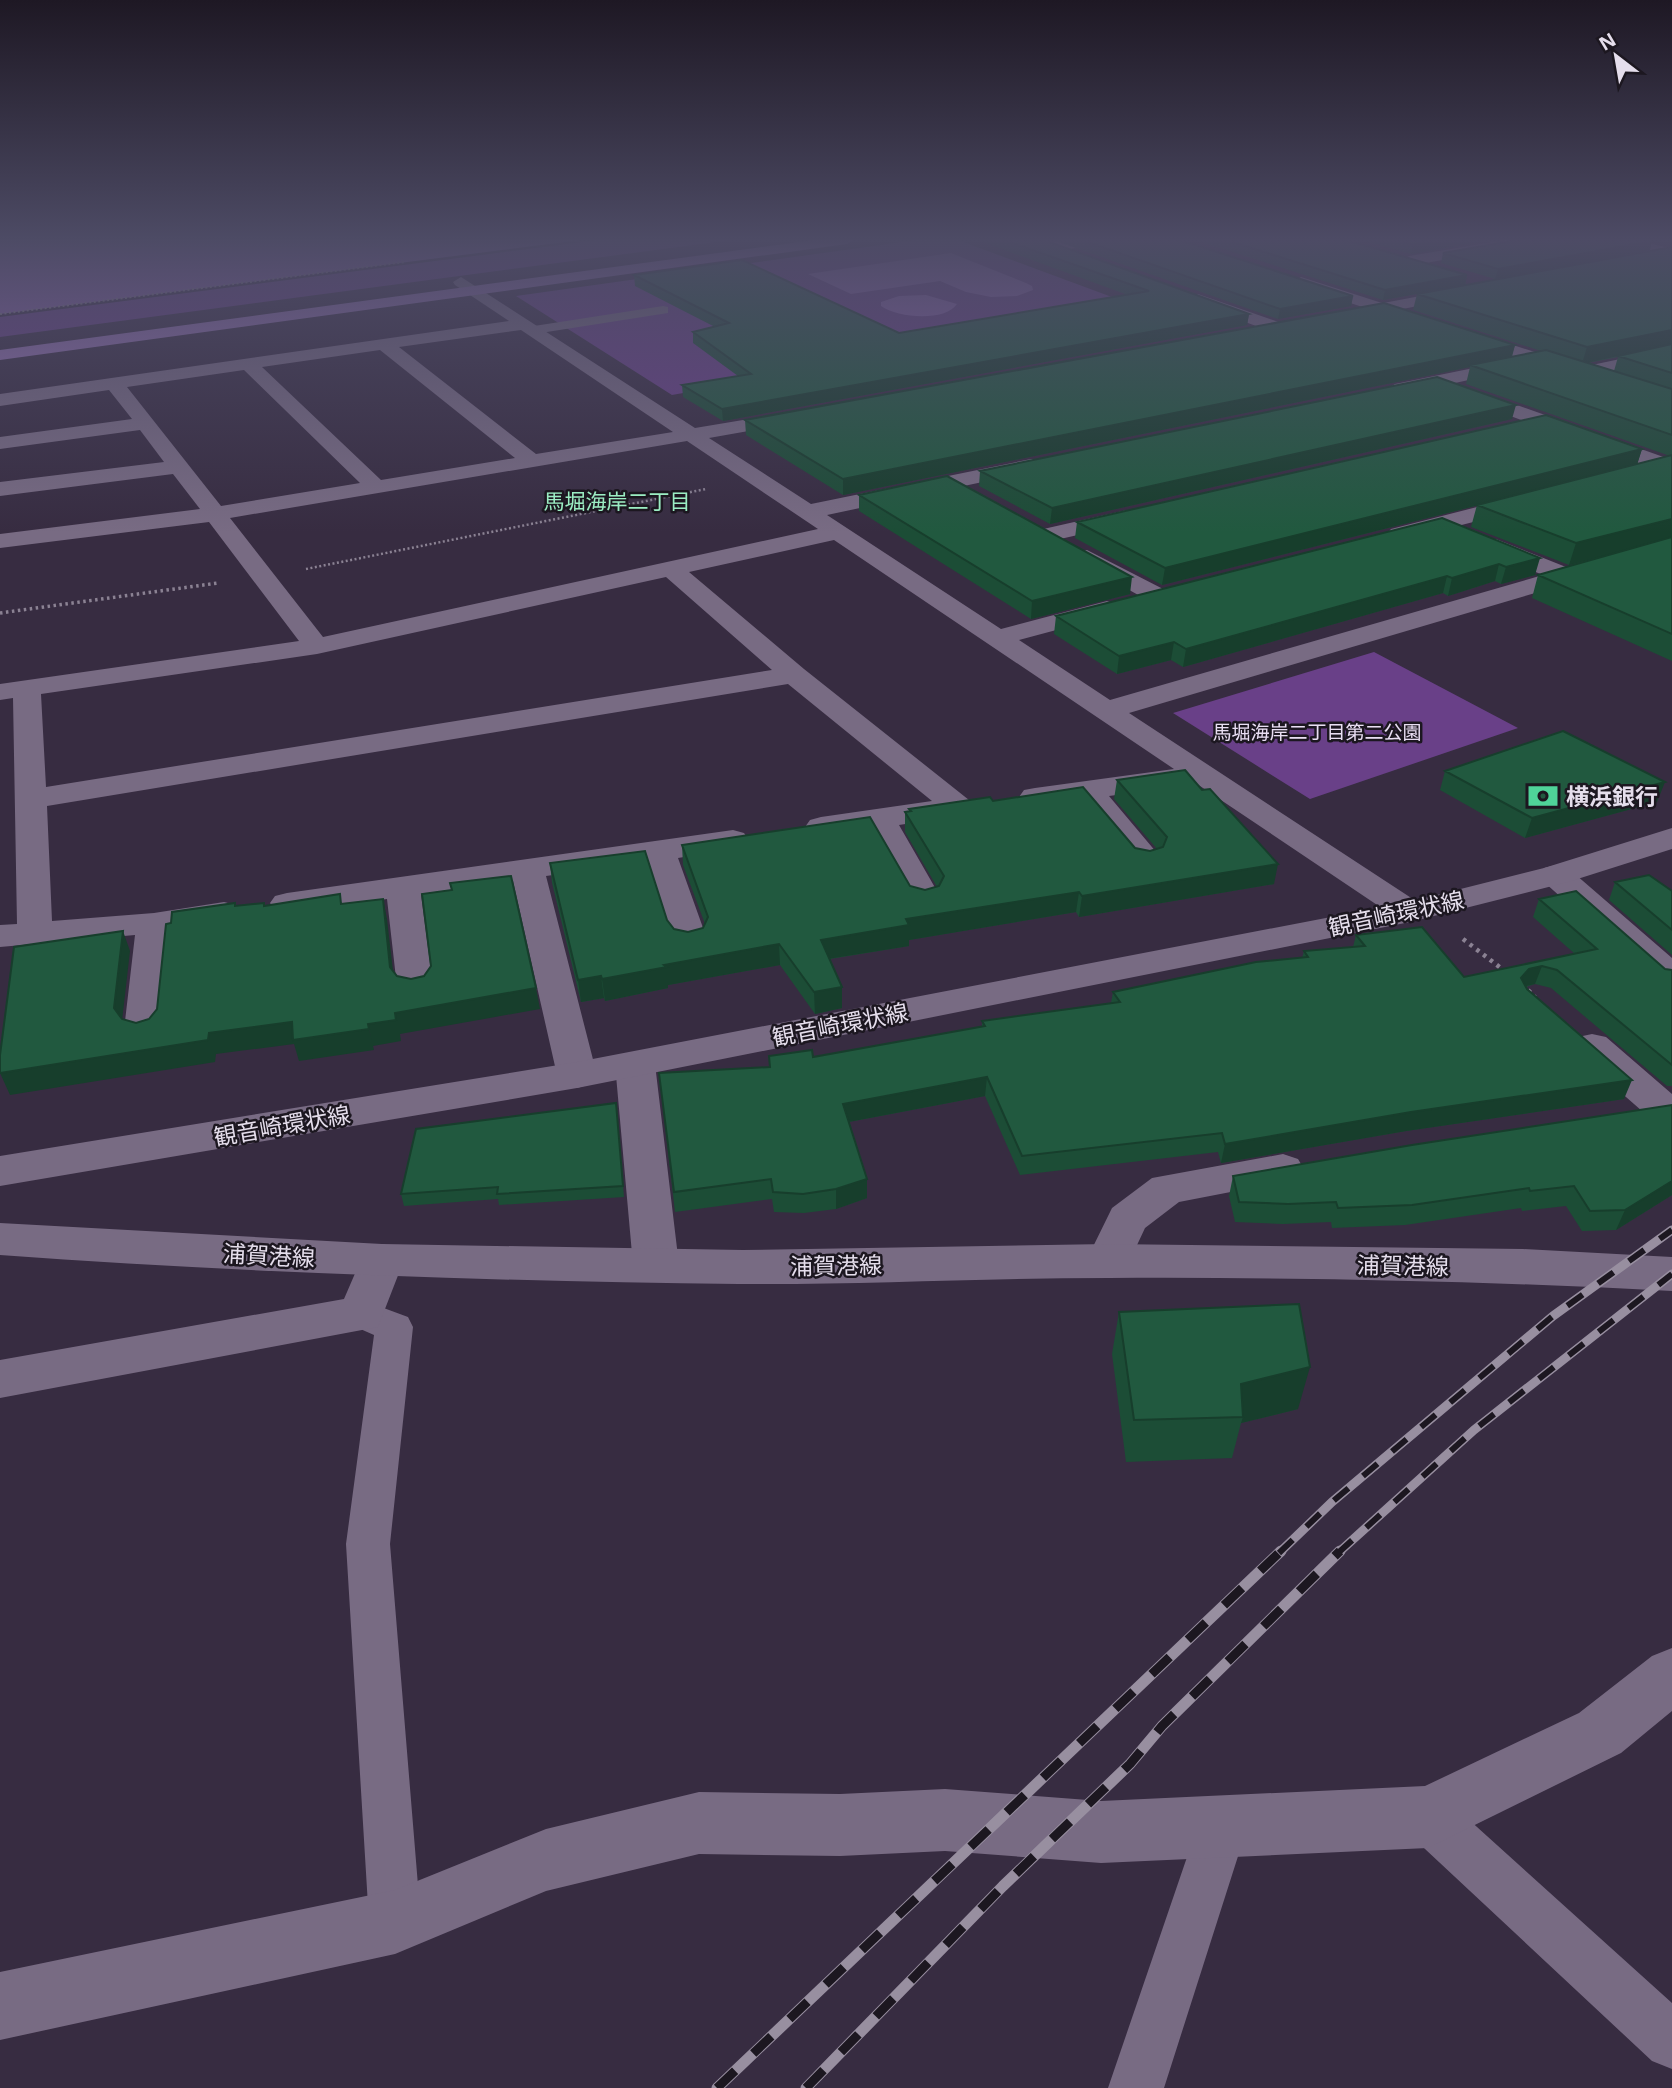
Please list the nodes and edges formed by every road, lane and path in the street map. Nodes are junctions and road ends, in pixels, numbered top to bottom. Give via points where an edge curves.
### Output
1 (53, 337) edge
2 (119, 337) edge
3 (439, 337) edge
4 (545, 337) edge
5 (1472, 337) edge
6 (0, 344) edge
7 (383, 344) junction
8 (1672, 352) edge
9 (0, 355) edge
10 (1541, 360) junction
11 (248, 364) junction
12 (1580, 373) junction
13 (1435, 382) junction
14 (114, 383) junction
15 (1381, 393) edge
16 (0, 400) edge
17 (1672, 402) edge
18 (749, 404) edge
19 (813, 414) edge
20 (777, 420) junction
21 (1543, 421) junction
22 (146, 423) junction
23 (1503, 430) edge
24 (693, 436) junction
25 (0, 443) edge
26 (533, 462) junction
27 (1044, 463) edge
28 (1670, 465) edge
29 (179, 467) junction
30 (1628, 476) edge
31 (758, 479) junction
32 (950, 482) junction
33 (377, 488) junction
34 (0, 489) edge
35 (974, 495) edge
36 (1546, 497) edge
37 (807, 512) junction
38 (216, 514) junction
39 (1141, 514) edge
40 (1023, 522) edge
41 (1438, 524) junction
42 (838, 532) junction
43 (1047, 535) junction
44 (0, 541) edge
45 (1372, 541) edge
46 (670, 568) junction
47 (1594, 569) edge
48 (1567, 576) junction
49 (264, 577) junction
50 (1185, 589) edge
51 (1158, 596) junction
52 (0, 613) edge
53 (997, 638) junction
54 (317, 646) junction
55 (794, 675) junction
56 (14, 690) edge
57 (1107, 710) junction
58 (1203, 774) junction
59 (1087, 790) junction
60 (30, 799) junction
61 (984, 804) junction
62 (879, 818) junction
63 (1672, 838) edge
64 (659, 850) junction
65 (1146, 859) edge
66 (527, 868) junction
67 (1556, 875) junction
68 (402, 886) junction
69 (924, 898) edge
70 (1410, 912) junction
71 (154, 923) junction
72 (35, 931) junction
73 (1458, 935) dead end
74 (0, 936) edge
75 (689, 939) edge
76 (1672, 977) edge
77 (1522, 985) joint
78 (415, 987) edge
79 (143, 1030) edge
80 (635, 1064) junction
81 (577, 1075) junction
82 (1668, 1108) edge
83 (1609, 1117) edge
84 (1314, 1164) edge
85 (0, 1171) edge
86 (1, 1243) edge
87 (383, 1260) junction
88 (1108, 1261) junction
89 (656, 1265) junction
90 (1672, 1275) edge
91 (362, 1314) junction
92 (0, 1379) edge
93 (1672, 1675) edge
94 (1428, 1817) junction
95 (1223, 1825) junction
96 (395, 1923) junction
97 (0, 2006) edge
98 (1672, 2041) edge
99 (1136, 2088) edge

1 - 6 highway
2 - 9 highway
3 - 7 street
4 - 24 street
5 - 10 street
7 - 11 street
7 - 26 street
8 - 12 street
10 - 12 street
10 - 13 street
11 - 14 street
11 - 33 street
12 - 17 street
13 - 15 street
13 - 21 street
14 - 16 street
14 - 22 street
18 - 20 street
19 - 20 street
20 - 24 street
21 - 23 street
21 - 28 street
22 - 25 street
22 - 29 street
24 - 26 street
24 - 31 street
26 - 33 street
27 - 32 street
28 - 30 street
29 - 34 street
29 - 38 street
31 - 37 street
31 - 49 path
32 - 35 street
32 - 37 street
33 - 38 street
36 - 41 street
37 - 42 street
38 - 44 street
38 - 49 street
39 - 43 street
40 - 43 street
41 - 45 street
41 - 48 street
42 - 46 street
42 - 53 street
43 - 51 street
46 - 54 street
46 - 55 street
47 - 48 street
48 - 57 street
49 - 52 path
49 - 54 street
50 - 51 street
51 - 53 street
53 - 57 street
54 - 56 street
55 - 60 street
55 - 61 street
56 - 60 street
57 - 58 street
58 - 59 street
58 - 70 street
59 - 61 street
59 - 65 street
60 - 72 street
61 - 62 street
62 - 64 street
62 - 69 street
63 - 67 street, 観音崎環状線
64 - 66 street
64 - 75 street
66 - 68 street
66 - 81 street
67 - 70 street, 観音崎環状線
67 - 76 street
68 - 71 street
68 - 78 street
70 - 80 street, 観音崎環状線
71 - 72 street
71 - 79 street
72 - 74 street
73 - 77 path
77 - 82 street
80 - 81 street, 観音崎環状線
80 - 89 street
81 - 85 street, 観音崎環状線
82 - 83 street
84 - 88 street via 1167,1189 1127,1219
86 - 87 street, 浦賀港線
87 - 89 street, 浦賀港線
87 - 91 street
88 - 89 street, 浦賀港線
88 - 90 street, 浦賀港線 via 1523,1266
91 - 92 street
91 - 96 lane via 394,1327 368,1544
93 - 94 street via 1600,1733
94 - 95 street
94 - 98 lane
95 - 96 street via 1101,1832 945,1820 840,1825 699,1823 545,1860
95 - 99 lane
96 - 97 street

